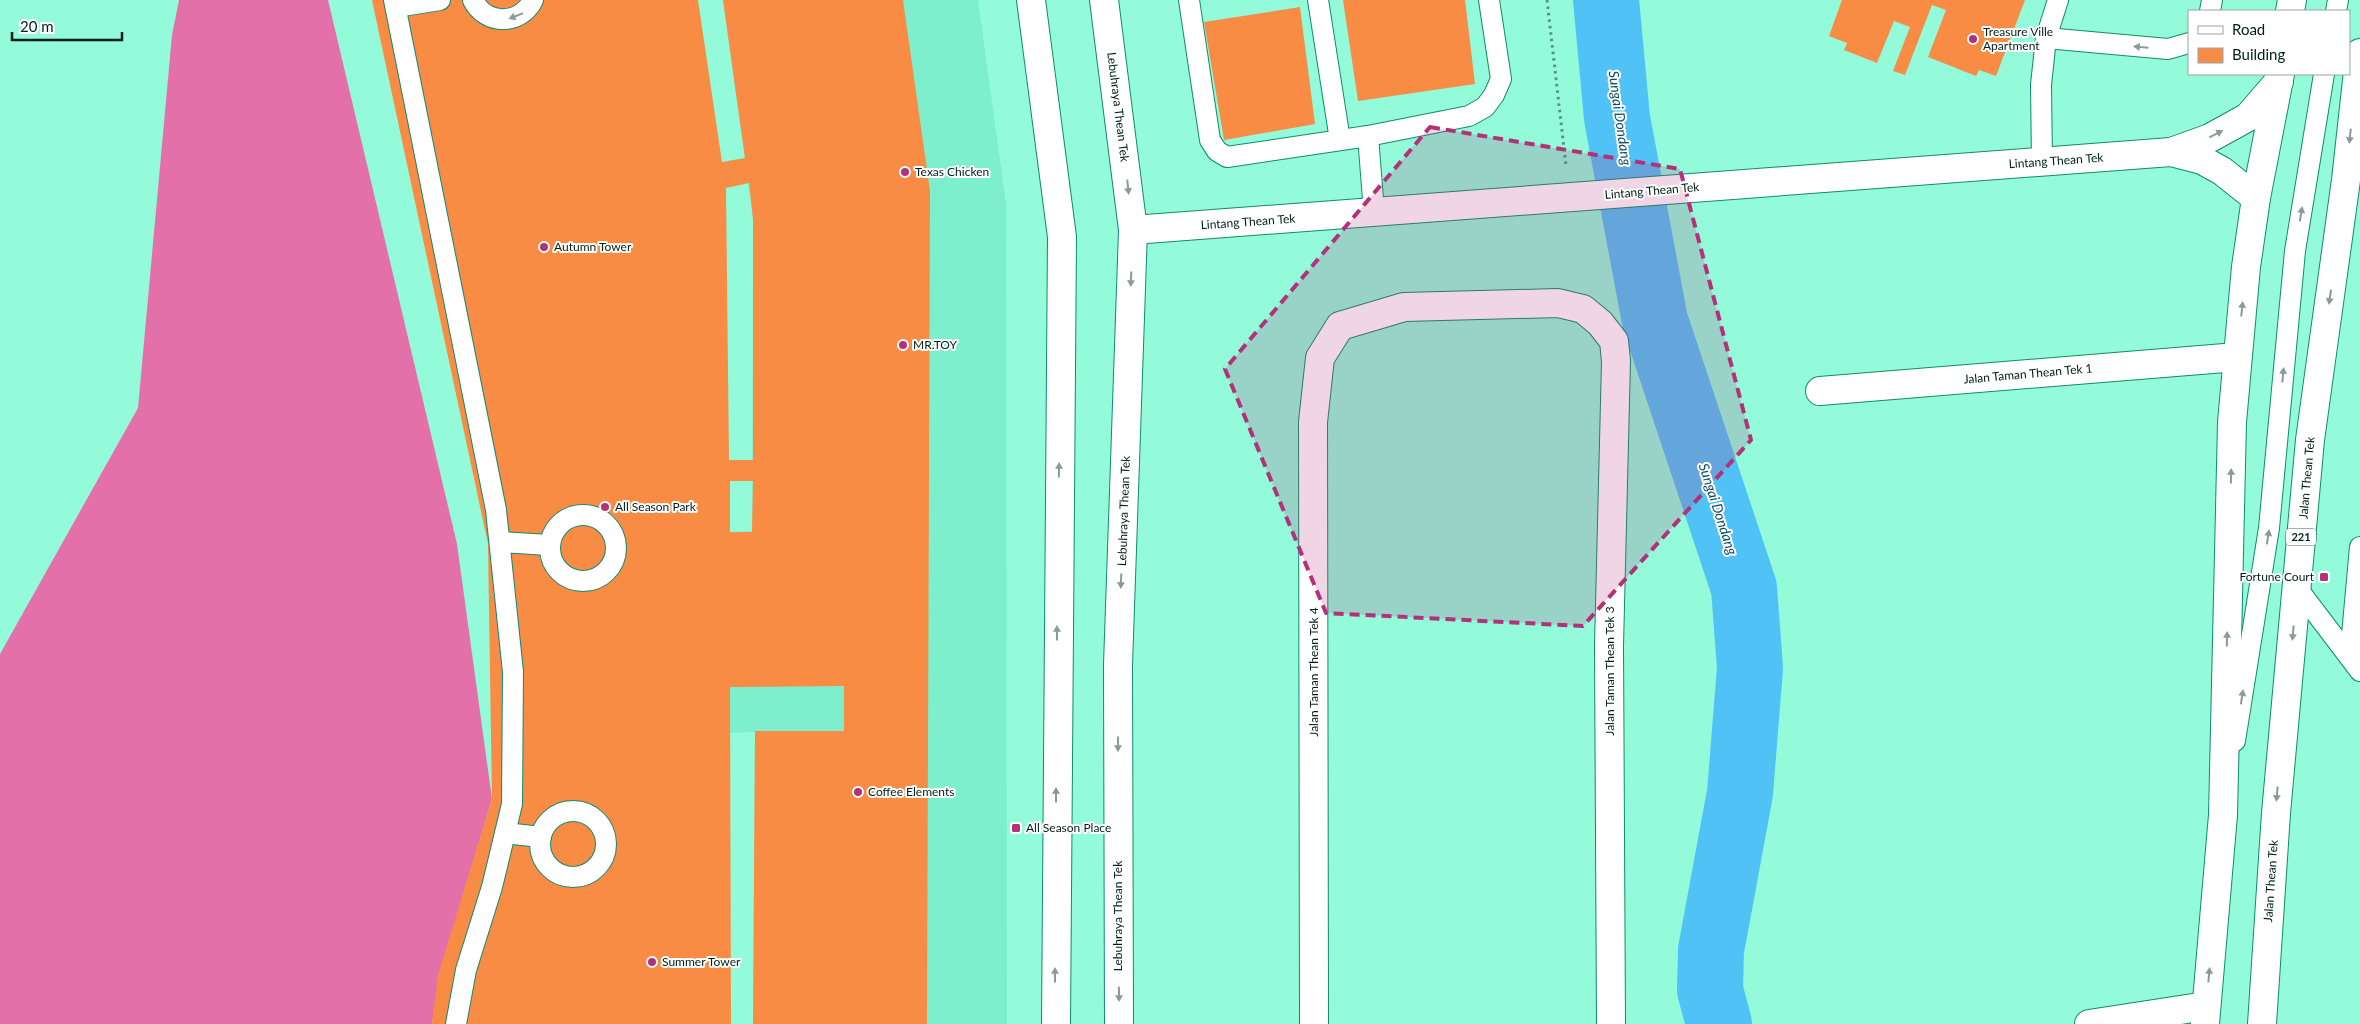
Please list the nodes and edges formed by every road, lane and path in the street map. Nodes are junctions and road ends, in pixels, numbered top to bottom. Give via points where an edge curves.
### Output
1 (440, 0) edge
2 (473, 0) edge
3 (533, 0) edge
4 (1031, 0) edge
5 (1104, 0) edge
6 (1188, 0) edge
7 (1318, 0) edge
8 (1489, 0) edge
9 (1547, 0) edge
10 (2058, 0) edge
11 (395, 4) edge
12 (2046, 38) junction
13 (2188, 44) edge
14 (2360, 53) edge
15 (2324, 75) edge
16 (2279, 77) edge
17 (1368, 136) junction
18 (1340, 140) junction
19 (2171, 152) junction
20 (2042, 162) junction
21 (1583, 197) junction
22 (2256, 198) junction
23 (1374, 212) junction
24 (1133, 230) junction
25 (1340, 326) joint
26 (2237, 357) junction
27 (1820, 391) dead end
28 (500, 542) junction
29 (549, 545) dead end
30 (2359, 561) edge
31 (2297, 588) junction
32 (2355, 664) edge
33 (2223, 815) junction
34 (504, 833) junction
35 (542, 837) dead end
36 (2206, 1015) edge
37 (456, 1024) edge
38 (1056, 1024) edge
39 (1119, 1024) edge
40 (1314, 1024) edge
41 (1610, 1024) edge
42 (2089, 1024) edge
43 (2262, 1024) edge

1 - 11 lane
3 -> 2 lane via 523,14 502,20 483,13
38 -> 4 main road via 1062,237
5 -> 24 main road, Lebuhraya Thean Tek
6 - 18 lane via 1210,140 1217,151 1227,157
7 - 18 lane
8 - 17 lane via 1501,79 1485,107 1470,116
9 - 21 path
10 - 12 lane
11 - 28 lane via 471,375
13 -> 12 lane via 2168,49
12 - 20 lane via 2041,85
14 -> 31 main road, Jalan Thean Tek / 221 via 2310,440
33 -> 15 lane via 2269,528 2295,251
19 -> 16 main road, Lintang Thean Tek via 2210,138 2248,117
16 - 22 main road
17 - 18 lane
17 - 23 lane
19 - 20 main road, Lintang Thean Tek
19 - 22 main road, Lintang Thean Tek via 2202,160 2222,171
20 - 21 main road, Lintang Thean Tek
21 - 23 main road, Lintang Thean Tek
26 -> 22 main road
23 - 24 main road, Lintang Thean Tek
24 -> 39 main road, Lebuhraya Thean Tek via 1118,665
25 - 40 main road, Jalan Taman Thean Tek 4 via 1320,358 1313,422
25 - 41 main road, Jalan Taman Thean Tek 3 via 1404,307 1558,303 1583,309 1614,340 1609,646
26 - 27 main road, Jalan Taman Thean Tek 1
33 -> 26 main road via 2232,422
28 - 29 lane
28 - 34 lane via 513,672 512,804
30 - 32 lane
31 - 32 lane
31 -> 43 main road, Jalan Thean Tek / 221 via 2276,813
36 -> 33 main road
34 - 35 lane
34 - 37 lane via 492,887 466,970
36 - 42 main road

